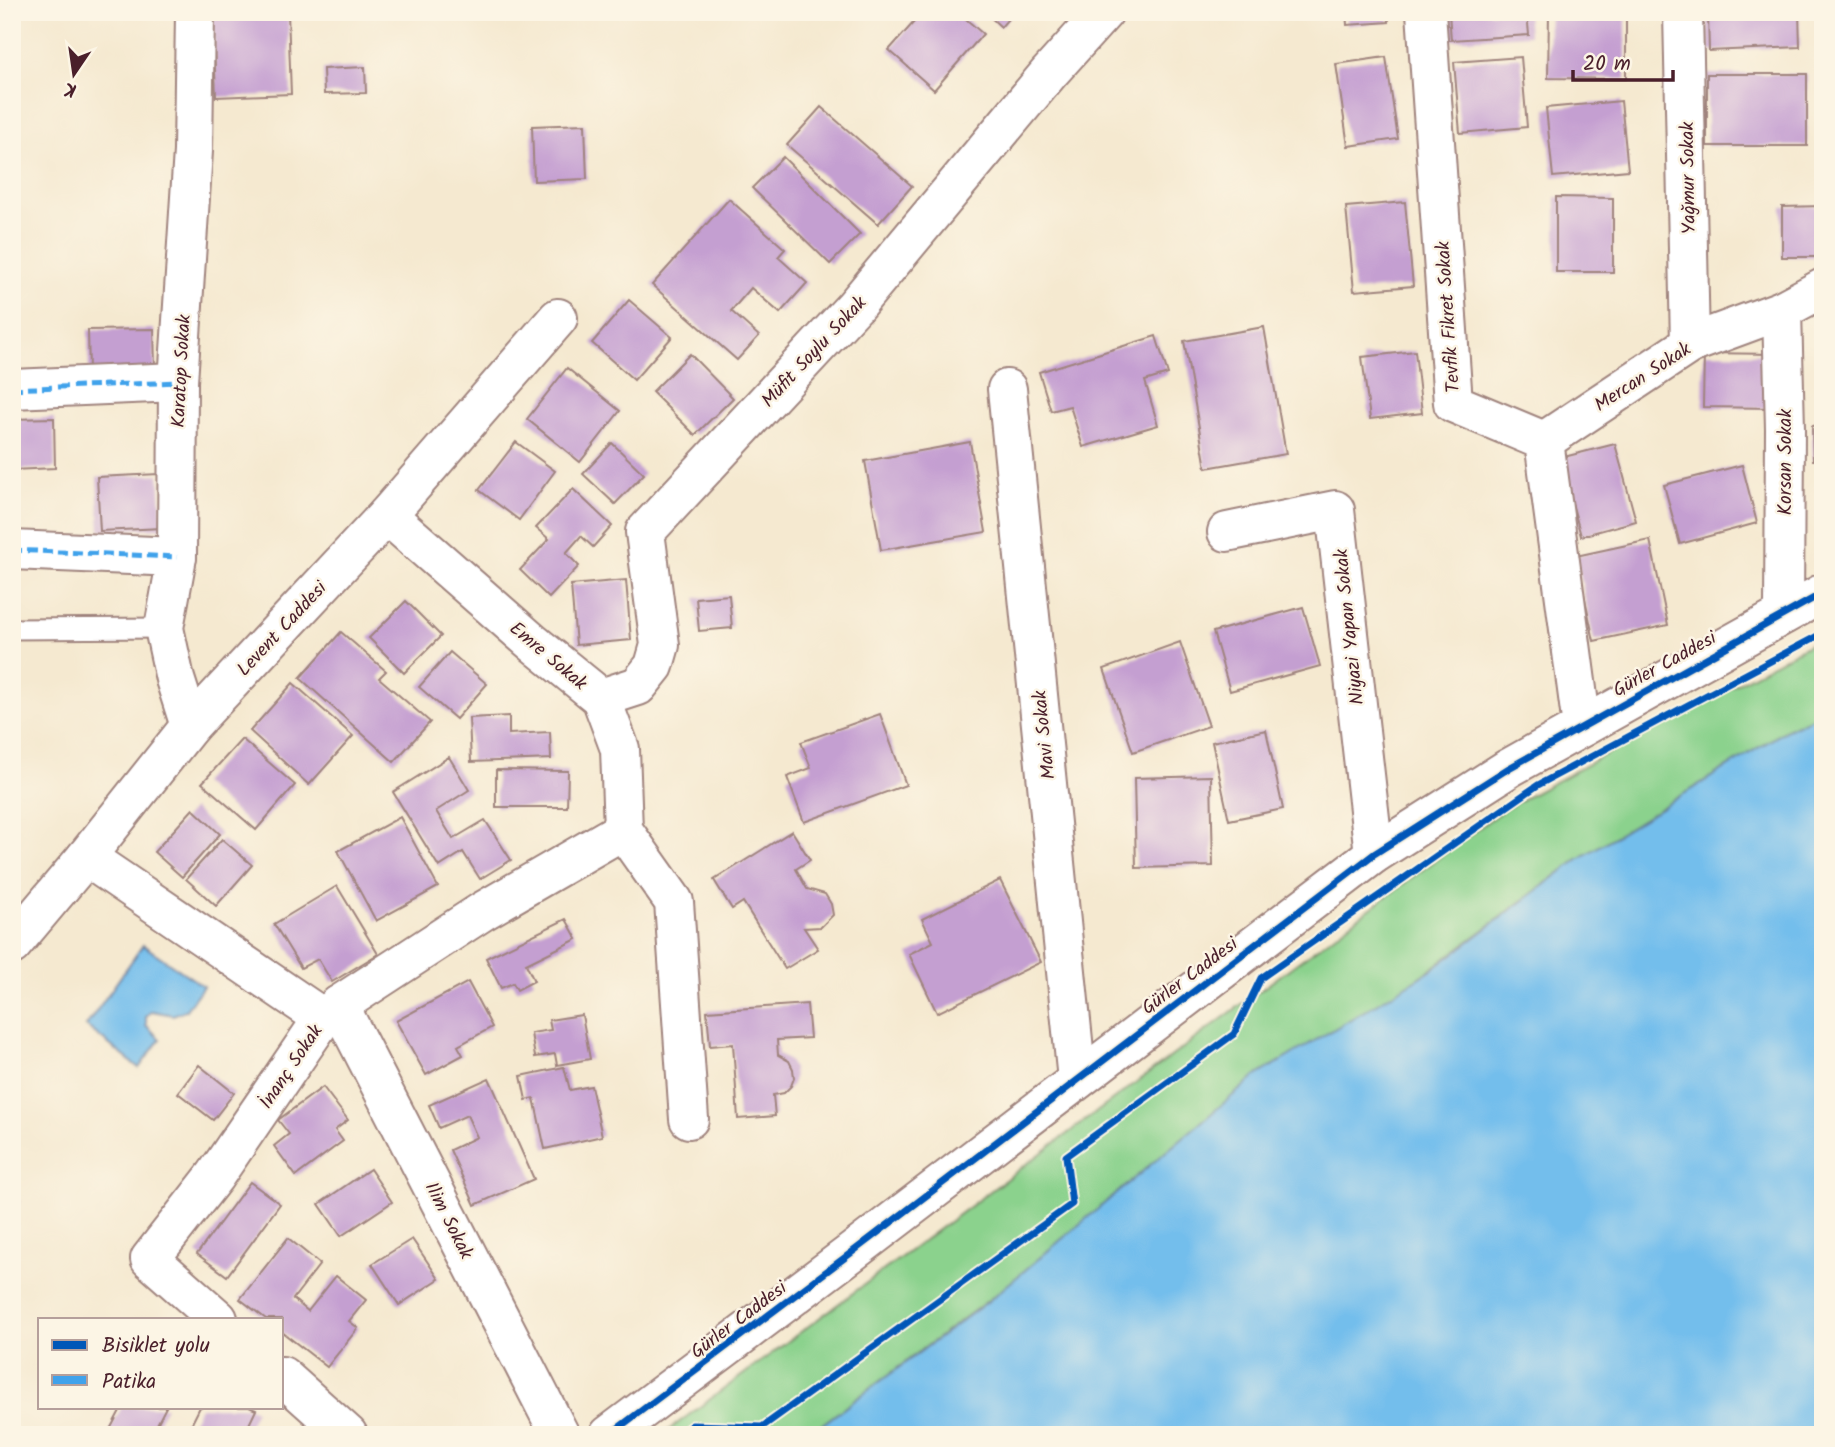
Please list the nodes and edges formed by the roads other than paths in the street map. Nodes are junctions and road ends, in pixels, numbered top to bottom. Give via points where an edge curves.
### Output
1 (195, 12) edge
2 (1104, 12) edge
3 (1426, 12) edge
4 (1684, 12) edge
5 (1823, 288) edge
6 (1782, 310) junction
7 (558, 318) dead end
8 (1689, 344) junction
9 (178, 382) junction
10 (12, 389) edge
11 (1007, 389) dead end
12 (1544, 441) junction
13 (387, 515) junction
14 (1227, 532) dead end
15 (12, 550) edge
16 (177, 557) junction
17 (1823, 593) edge
18 (1784, 614) junction
19 (164, 628) junction
20 (12, 629) edge
21 (601, 698) junction
22 (190, 726) junction
23 (1582, 727) junction
24 (623, 830) junction
25 (1374, 854) junction
26 (86, 857) junction
27 (12, 945) edge
28 (331, 1011) junction
29 (1077, 1080) junction
30 (689, 1119) dead end
31 (217, 1318) edge
32 (284, 1378) edge
33 (348, 1435) edge
34 (560, 1435) edge
35 (609, 1435) edge

1 - 9 street, Karatop Sokak via 193,152
2 - 21 street, Müfit Soylu Sokak via 855,306 645,532 660,645 654,666 638,686
3 - 12 street, Tevfik Fikret Sokak via 1453,403
4 - 8 street, Yağmur Sokak
5 - 6 street, Mercan Sokak
6 - 8 street, Mercan Sokak
6 - 18 street, Korsan Sokak
7 - 13 street, Levent Caddesi
8 - 12 street, Mercan Sokak
9 - 10 street
9 - 16 street, Karatop Sokak
11 - 29 street, Mavi Sokak
12 - 23 street
13 - 21 street, Emre Sokak
13 - 22 street, Levent Caddesi
14 - 25 street, Niyazi Yapan Sokak via 1335,510
15 - 16 street
16 - 19 street, Karatop Sokak
17 - 18 street, Gürler Caddesi
18 - 23 street, Gürler Caddesi
19 - 20 lane
19 - 22 street, Karatop Sokak
21 - 24 street, Emre Sokak via 620,749
22 - 26 street, Levent Caddesi
23 - 25 street, Gürler Caddesi
24 - 28 street, İnanç Sokak via 483,911
24 - 30 street via 674,902
25 - 29 street, Gürler Caddesi
26 - 27 street, Levent Caddesi
26 - 28 street, Ilim Sokak
28 - 31 street, İnanç Sokak via 215,1176 150,1259
28 - 34 street, Ilim Sokak
29 - 35 street, Gürler Caddesi
32 - 33 street

